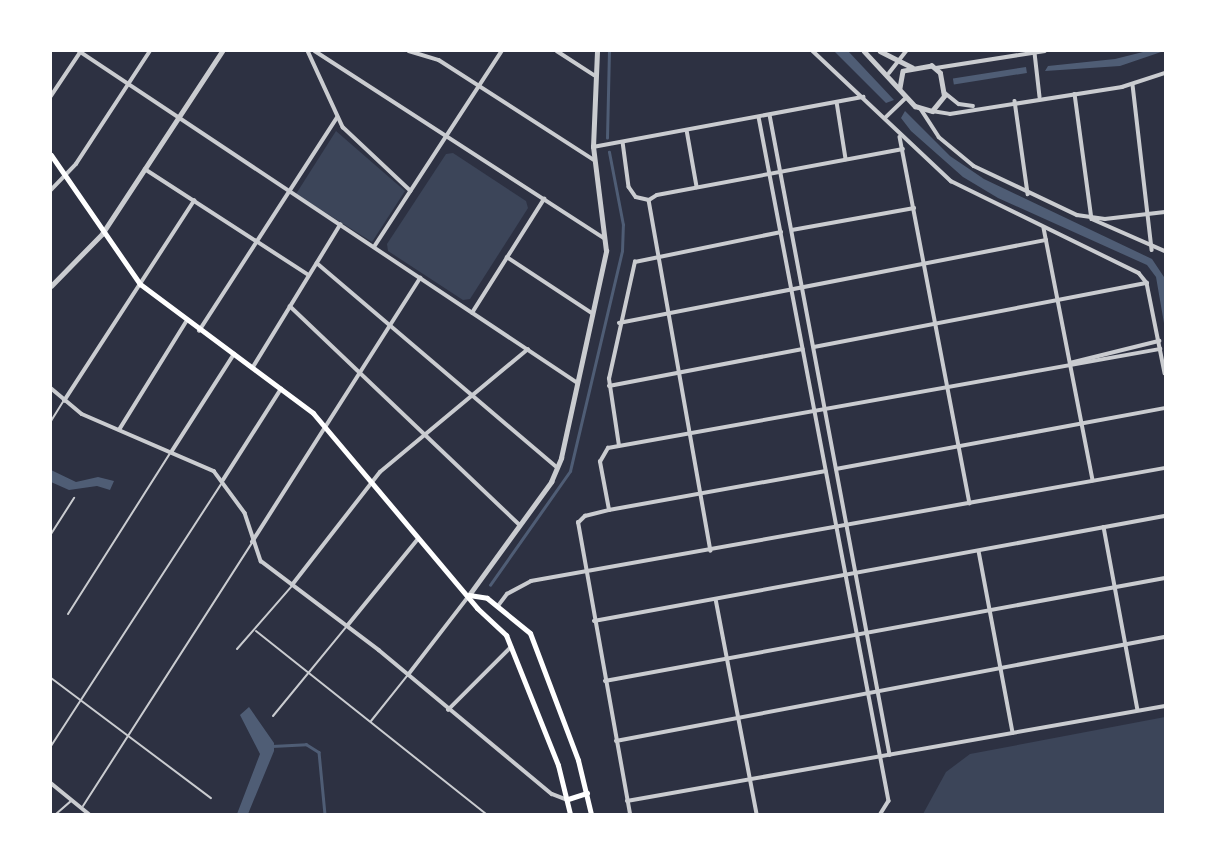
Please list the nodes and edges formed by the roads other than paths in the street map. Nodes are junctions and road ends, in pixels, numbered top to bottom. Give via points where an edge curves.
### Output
1 (80, 51) edge
2 (150, 51) edge
3 (222, 51) edge
4 (308, 51) edge
5 (315, 51) edge
6 (409, 51) edge
7 (432, 51) edge
8 (502, 51) edge
9 (557, 51) edge
10 (597, 51) edge
11 (813, 51) edge
12 (864, 51) edge
13 (880, 51) edge
14 (906, 51) edge
15 (972, 51) edge
16 (1035, 51) edge
17 (1045, 51) edge
18 (429, 56) junction
19 (976, 60) junction
20 (900, 61) junction
21 (913, 67) junction
22 (936, 68) junction
23 (889, 73) junction
24 (1165, 73) edge
25 (594, 75) junction
26 (128, 84) junction
27 (1133, 85) junction
28 (479, 86) junction
29 (900, 89) junction
30 (944, 92) junction
31 (1074, 94) junction
32 (51, 96) edge
33 (863, 97) junction
34 (906, 98) junction
35 (1040, 98) junction
36 (836, 102) junction
37 (1015, 102) junction
38 (975, 107) junction
39 (921, 109) junction
40 (932, 111) junction
41 (770, 115) junction
42 (178, 117) junction
43 (759, 117) junction
44 (337, 118) junction
45 (884, 119) junction
46 (687, 130) junction
47 (900, 135) junction
48 (447, 136) junction
49 (623, 142) junction
50 (593, 147) junction
51 (903, 149) junction
52 (51, 155) edge
53 (846, 159) junction
54 (594, 160) junction
55 (145, 169) junction
56 (781, 172) junction
57 (770, 174) junction
58 (65, 176) junction
59 (697, 187) junction
60 (51, 188) edge
61 (290, 191) junction
62 (411, 191) junction
63 (1028, 194) junction
64 (544, 199) junction
65 (649, 200) junction
66 (194, 201) junction
67 (914, 208) junction
68 (1165, 212) edge
69 (1148, 214) junction
70 (1091, 219) junction
71 (340, 225) junction
72 (1044, 228) junction
73 (792, 230) junction
74 (781, 232) junction
75 (102, 234) junction
76 (606, 240) junction
77 (1046, 240) junction
78 (257, 241) junction
79 (374, 247) junction
80 (1153, 250) junction
81 (1165, 251) edge
82 (656, 255) junction
83 (507, 257) junction
84 (317, 263) junction
85 (924, 264) junction
86 (309, 275) junction
87 (420, 278) junction
88 (140, 284) junction
89 (1147, 284) junction
90 (51, 286) edge
91 (802, 287) junction
92 (792, 290) junction
93 (1058, 302) junction
94 (290, 306) junction
95 (472, 313) junction
96 (594, 314) junction
97 (667, 314) junction
98 (186, 322) junction
99 (619, 323) junction
100 (936, 324) junction
101 (390, 325) junction
102 (199, 331) junction
103 (1159, 341) junction
104 (814, 347) junction
105 (528, 349) junction
106 (803, 349) junction
107 (1160, 349) junction
108 (234, 354) junction
109 (1070, 363) junction
110 (253, 367) junction
111 (360, 372) junction
112 (678, 373) junction
113 (1165, 373) edge
114 (578, 383) junction
115 (609, 386) junction
116 (947, 386) junction
117 (282, 387) junction
118 (51, 388) edge
119 (474, 395) junction
120 (64, 401) junction
121 (825, 408) junction
122 (1165, 408) edge
123 (814, 410) junction
124 (51, 421) edge
125 (1082, 423) junction
126 (326, 427) junction
127 (119, 430) junction
128 (689, 433) junction
129 (425, 434) junction
130 (619, 446) junction
131 (959, 446) junction
132 (172, 451) junction
133 (558, 468) junction
134 (1165, 468) edge
135 (836, 469) junction
136 (826, 471) junction
137 (223, 480) junction
138 (1093, 481) junction
139 (371, 482) junction
140 (700, 494) junction
141 (74, 499) dead end
142 (970, 503) junction
143 (609, 510) junction
144 (1165, 516) edge
145 (519, 524) junction
146 (847, 526) junction
147 (1104, 527) junction
148 (836, 528) junction
149 (51, 534) edge
150 (418, 539) junction
151 (252, 542) junction
152 (711, 551) junction
153 (979, 551) junction
154 (856, 573) junction
155 (585, 574) junction
156 (845, 575) junction
157 (1165, 578) edge
158 (292, 585) junction
159 (1115, 587) junction
160 (469, 595) junction
161 (716, 599) junction
162 (498, 606) junction
163 (990, 610) junction
164 (68, 614) dead end
165 (594, 621) junction
166 (347, 626) junction
167 (256, 631) junction
168 (867, 633) junction
169 (856, 635) junction
170 (1165, 638) edge
171 (1126, 645) junction
172 (512, 646) junction
173 (237, 649) dead end
174 (728, 659) junction
175 (1001, 668) junction
176 (309, 673) junction
177 (408, 675) junction
178 (51, 678) edge
179 (605, 681) junction
180 (878, 692) junction
181 (867, 694) junction
182 (81, 700) junction
183 (1165, 706) edge
184 (448, 710) junction
185 (1139, 710) junction
186 (273, 716) dead end
187 (739, 718) junction
188 (371, 721) junction
189 (1013, 733) junction
190 (129, 735) junction
191 (616, 741) junction
192 (51, 747) edge
193 (890, 755) junction
194 (879, 756) junction
195 (750, 779) junction
196 (51, 783) edge
197 (587, 793) junction
198 (211, 798) dead end
199 (568, 799) junction
200 (72, 801) junction
201 (627, 801) junction
202 (81, 808) junction
203 (56, 814) edge
204 (89, 814) edge
205 (486, 814) edge
206 (570, 814) edge
207 (591, 814) edge
208 (630, 814) edge
209 (757, 814) edge
210 (881, 814) edge

1 - 26 street
1 - 32 street
2 - 26 street
3 - 42 street
4 - 44 street
5 - 48 street
6 - 18 street
7 - 18 street
8 - 28 street
9 - 25 street
10 - 25 street
11 - 33 street
12 - 23 street
13 - 20 street
14 - 20 street
15 - 19 street
16 - 17 street
16 - 19 street
16 - 35 street
18 - 28 street
19 - 22 street
20 - 21 street
20 - 23 street
21 - 22 street
21 - 29 street via 901,75
22 - 30 street
23 - 29 street
24 - 27 street
25 - 50 street
26 - 42 street
26 - 58 street
27 - 31 street
27 - 69 street
28 - 48 street
28 - 54 street
29 - 34 street
30 - 38 street via 959,104
30 - 40 street via 940,105
31 - 35 street
31 - 70 street
33 - 36 street
33 - 45 street
34 - 39 street
34 - 45 street
35 - 37 street
36 - 41 street
36 - 53 street
37 - 38 street
37 - 63 street
38 - 40 street via 950,114
39 - 40 street
39 - 63 street via 929,127 962,158
41 - 43 street
41 - 56 street
42 - 55 street
42 - 61 street
43 - 46 street
43 - 57 street
44 - 61 street
44 - 62 street via 356,142
45 - 47 street
46 - 49 street
46 - 59 street
47 - 51 street
47 - 72 street via 959,186
48 - 62 street
48 - 64 street
49 - 50 street
49 - 65 street via 629,187 636,197
50 - 54 street
51 - 53 street
51 - 67 street
52 - 58 main road
53 - 56 street
54 - 76 street
55 - 66 street
55 - 75 street
56 - 57 street
56 - 73 street
57 - 59 street
57 - 74 street
58 - 60 street
58 - 75 main road
59 - 65 street
61 - 71 street
61 - 78 street
62 - 79 street
63 - 70 street
64 - 76 street
64 - 83 street
65 - 82 street
66 - 78 street
66 - 88 street
67 - 73 street
67 - 85 street
68 - 69 street
69 - 70 street
69 - 80 street
70 - 80 street
71 - 79 street
71 - 84 street
72 - 77 street
72 - 89 street via 1133,269
73 - 91 street
74 - 82 street
74 - 92 street
75 - 88 main road
75 - 90 street
76 - 96 street
77 - 85 street
77 - 93 street
78 - 86 street
78 - 102 street
79 - 87 street
80 - 81 street
82 - 97 street
82 - 99 street via 635,262
83 - 95 street
83 - 96 street
84 - 86 street
84 - 101 street
85 - 91 street
85 - 100 street
86 - 94 street
87 - 95 street
87 - 101 street
88 - 98 main road
88 - 120 street
89 - 93 street
89 - 103 street
91 - 92 street
91 - 104 street
92 - 97 street
92 - 106 street
93 - 100 street
93 - 109 street
94 - 110 street
94 - 111 street
95 - 105 street
96 - 114 street
97 - 99 street
97 - 112 street
98 - 102 main road
98 - 127 street
99 - 115 street
100 - 104 street
100 - 116 street
101 - 111 street
101 - 119 street
102 - 108 main road
103 - 107 street
103 - 109 street
104 - 121 street
105 - 114 street
105 - 119 street
106 - 112 street
106 - 123 street
107 - 109 street
107 - 113 street
108 - 110 main road
108 - 132 street
109 - 116 street
109 - 125 street
110 - 117 main road
111 - 126 street
111 - 129 street
112 - 115 street
112 - 128 street
114 - 133 street
115 - 130 street
116 - 121 street
116 - 131 street
117 - 126 main road
117 - 137 street
118 - 120 street
119 - 129 street
119 - 133 street
120 - 124 lane
120 - 127 street
121 - 123 street
121 - 135 street
122 - 125 street
123 - 128 street
123 - 136 street
125 - 131 street
125 - 138 street
126 - 139 main road
126 - 151 street
127 - 132 street
128 - 130 street
128 - 140 street
129 - 139 street
129 - 145 street
130 - 143 street via 602,454
131 - 135 street
131 - 142 street
132 - 137 street
132 - 164 lane
133 - 145 street
134 - 138 street
135 - 146 street
136 - 140 street
136 - 148 street
137 - 151 street via 245,513
137 - 182 lane
138 - 142 street
139 - 150 main road
139 - 158 street
140 - 143 street
140 - 152 street
141 - 149 lane
142 - 146 street
143 - 155 street via 580,520 577,530
144 - 147 street
145 - 160 street
146 - 148 street
146 - 154 street
147 - 153 street
147 - 159 street
148 - 152 street
148 - 156 street
150 - 160 main road
150 - 166 street
151 - 158 street via 261,561
151 - 190 lane
152 - 155 street
153 - 154 street
153 - 163 street
154 - 156 street
154 - 168 street
155 - 162 street via 522,584
155 - 165 street
156 - 161 street
156 - 169 street
157 - 159 street
158 - 166 street
158 - 167 lane
159 - 163 street
159 - 171 street
160 - 162 main road via 483,596
160 - 172 main road
160 - 177 street
161 - 165 street
161 - 174 street
162 - 197 main road via 530,633
163 - 168 street
163 - 175 street
165 - 179 street
166 - 176 lane
166 - 177 street
167 - 173 lane
167 - 176 lane
168 - 169 street
168 - 180 street
169 - 174 street
169 - 181 street
170 - 171 street
171 - 175 street
171 - 185 street
172 - 184 street
172 - 199 main road
174 - 179 street
174 - 187 street
175 - 180 street
175 - 189 street
176 - 186 lane
176 - 188 lane
177 - 184 street
177 - 188 lane
178 - 182 lane
179 - 191 street
180 - 181 street
180 - 193 street
181 - 187 street
181 - 194 street
182 - 190 lane
182 - 192 lane
183 - 185 street
184 - 199 street via 554,796
185 - 189 street
187 - 191 street
187 - 195 street
188 - 205 lane
189 - 193 street
190 - 198 lane
190 - 202 lane
191 - 201 street
193 - 194 street
194 - 195 street
194 - 210 street via 889,801
195 - 201 street
195 - 209 street
196 - 200 street
197 - 199 main road
197 - 207 main road
199 - 206 main road
200 - 202 street
200 - 203 lane
201 - 208 street
202 - 204 street

